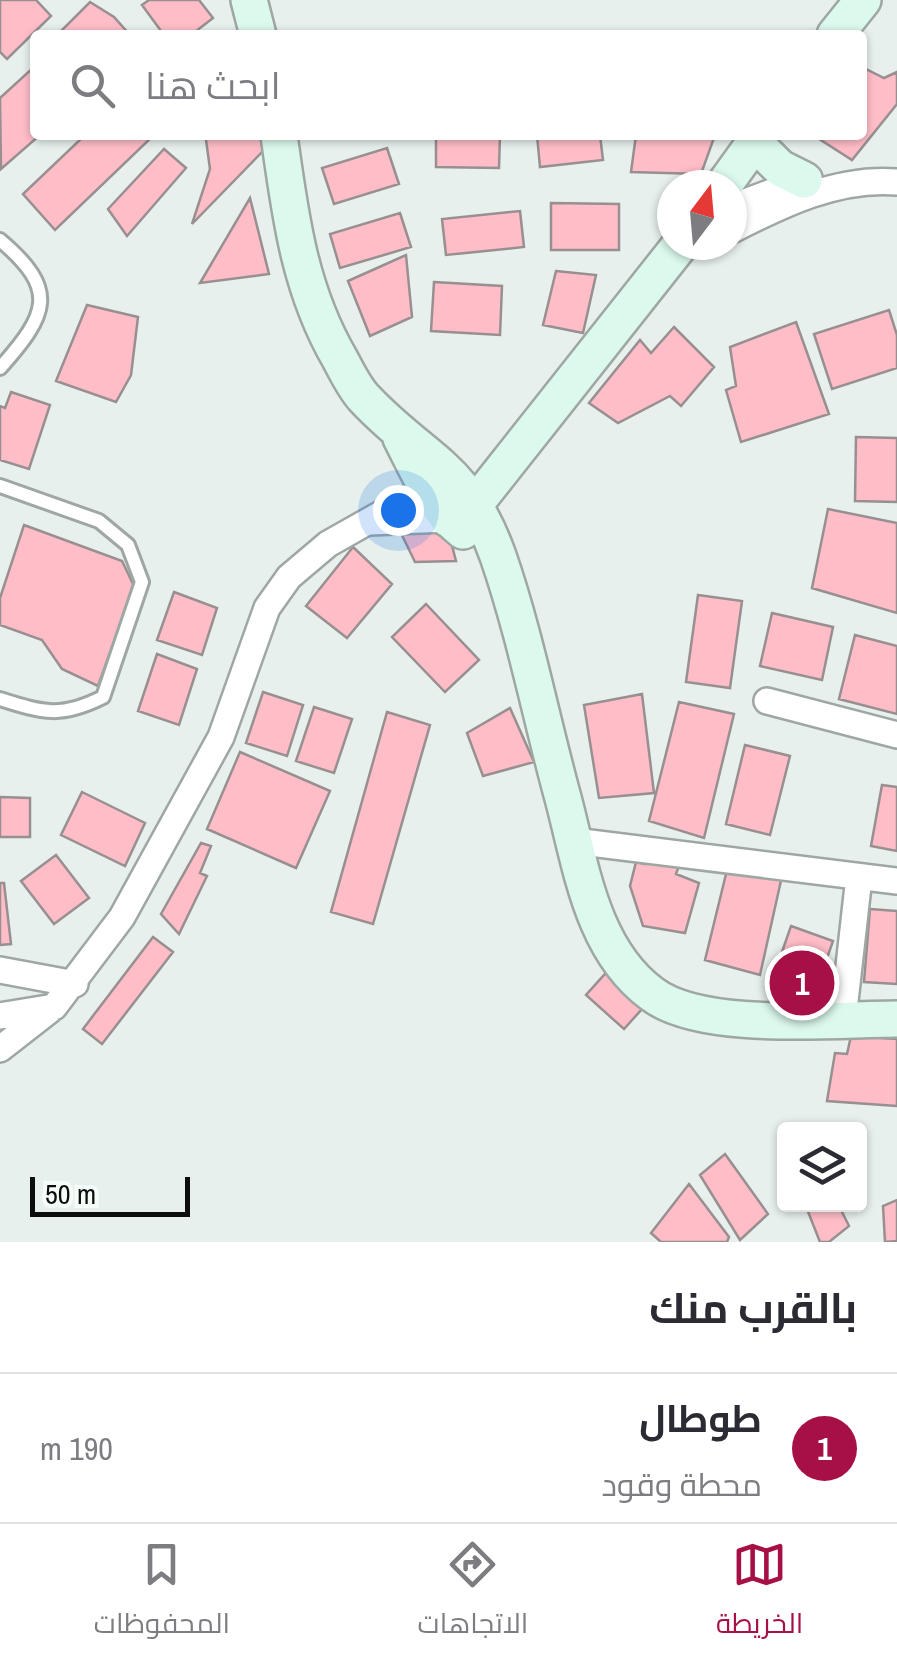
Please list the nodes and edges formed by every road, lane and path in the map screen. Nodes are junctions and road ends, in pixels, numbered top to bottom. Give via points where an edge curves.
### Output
1 (250, 0) edge
2 (863, 0) edge
3 (257, 30) edge
4 (839, 30) edge
5 (280, 140) edge
6 (756, 140) edge
7 (758, 140) edge
8 (897, 164) edge
9 (735, 170) edge
10 (804, 180) junction
11 (897, 182) edge
12 (747, 201) edge
13 (747, 224) edge
14 (0, 240) edge
15 (668, 260) edge
16 (0, 368) edge
17 (516, 453) junction
18 (440, 480) junction
19 (0, 486) edge
20 (462, 511) junction
21 (366, 522) junction
22 (0, 699) edge
23 (768, 701) dead end
24 (897, 735) edge
25 (574, 842) junction
26 (859, 877) junction
27 (897, 882) edge
28 (0, 970) edge
29 (75, 984) junction
30 (54, 1007) junction
31 (0, 1016) edge
32 (897, 1018) edge
33 (842, 1019) junction
34 (0, 1049) edge

1 - 3 main road
2 - 4 main road
5 - 18 main road via 294,240 315,317 360,395
6 - 9 main road
7 - 10 main road via 780,168
8 - 10 street
10 - 12 street
11 - 13 street via 827,190
14 - 16 lane via 29,264 43,302 28,336
15 - 17 main road
17 - 18 main road
17 - 20 main road
18 - 20 main road
18 - 21 street
19 - 22 lane via 100,521 128,545 142,582 103,697 71,713
20 - 21 street
20 - 25 main road via 498,558
21 - 29 street via 289,577 267,608 221,737 122,917
23 - 24 street
25 - 26 street
25 - 33 main road via 610,944 652,995 722,1019
26 - 27 street
26 - 33 street
28 - 29 street
29 - 30 street
30 - 31 street
30 - 34 street
32 - 33 main road

